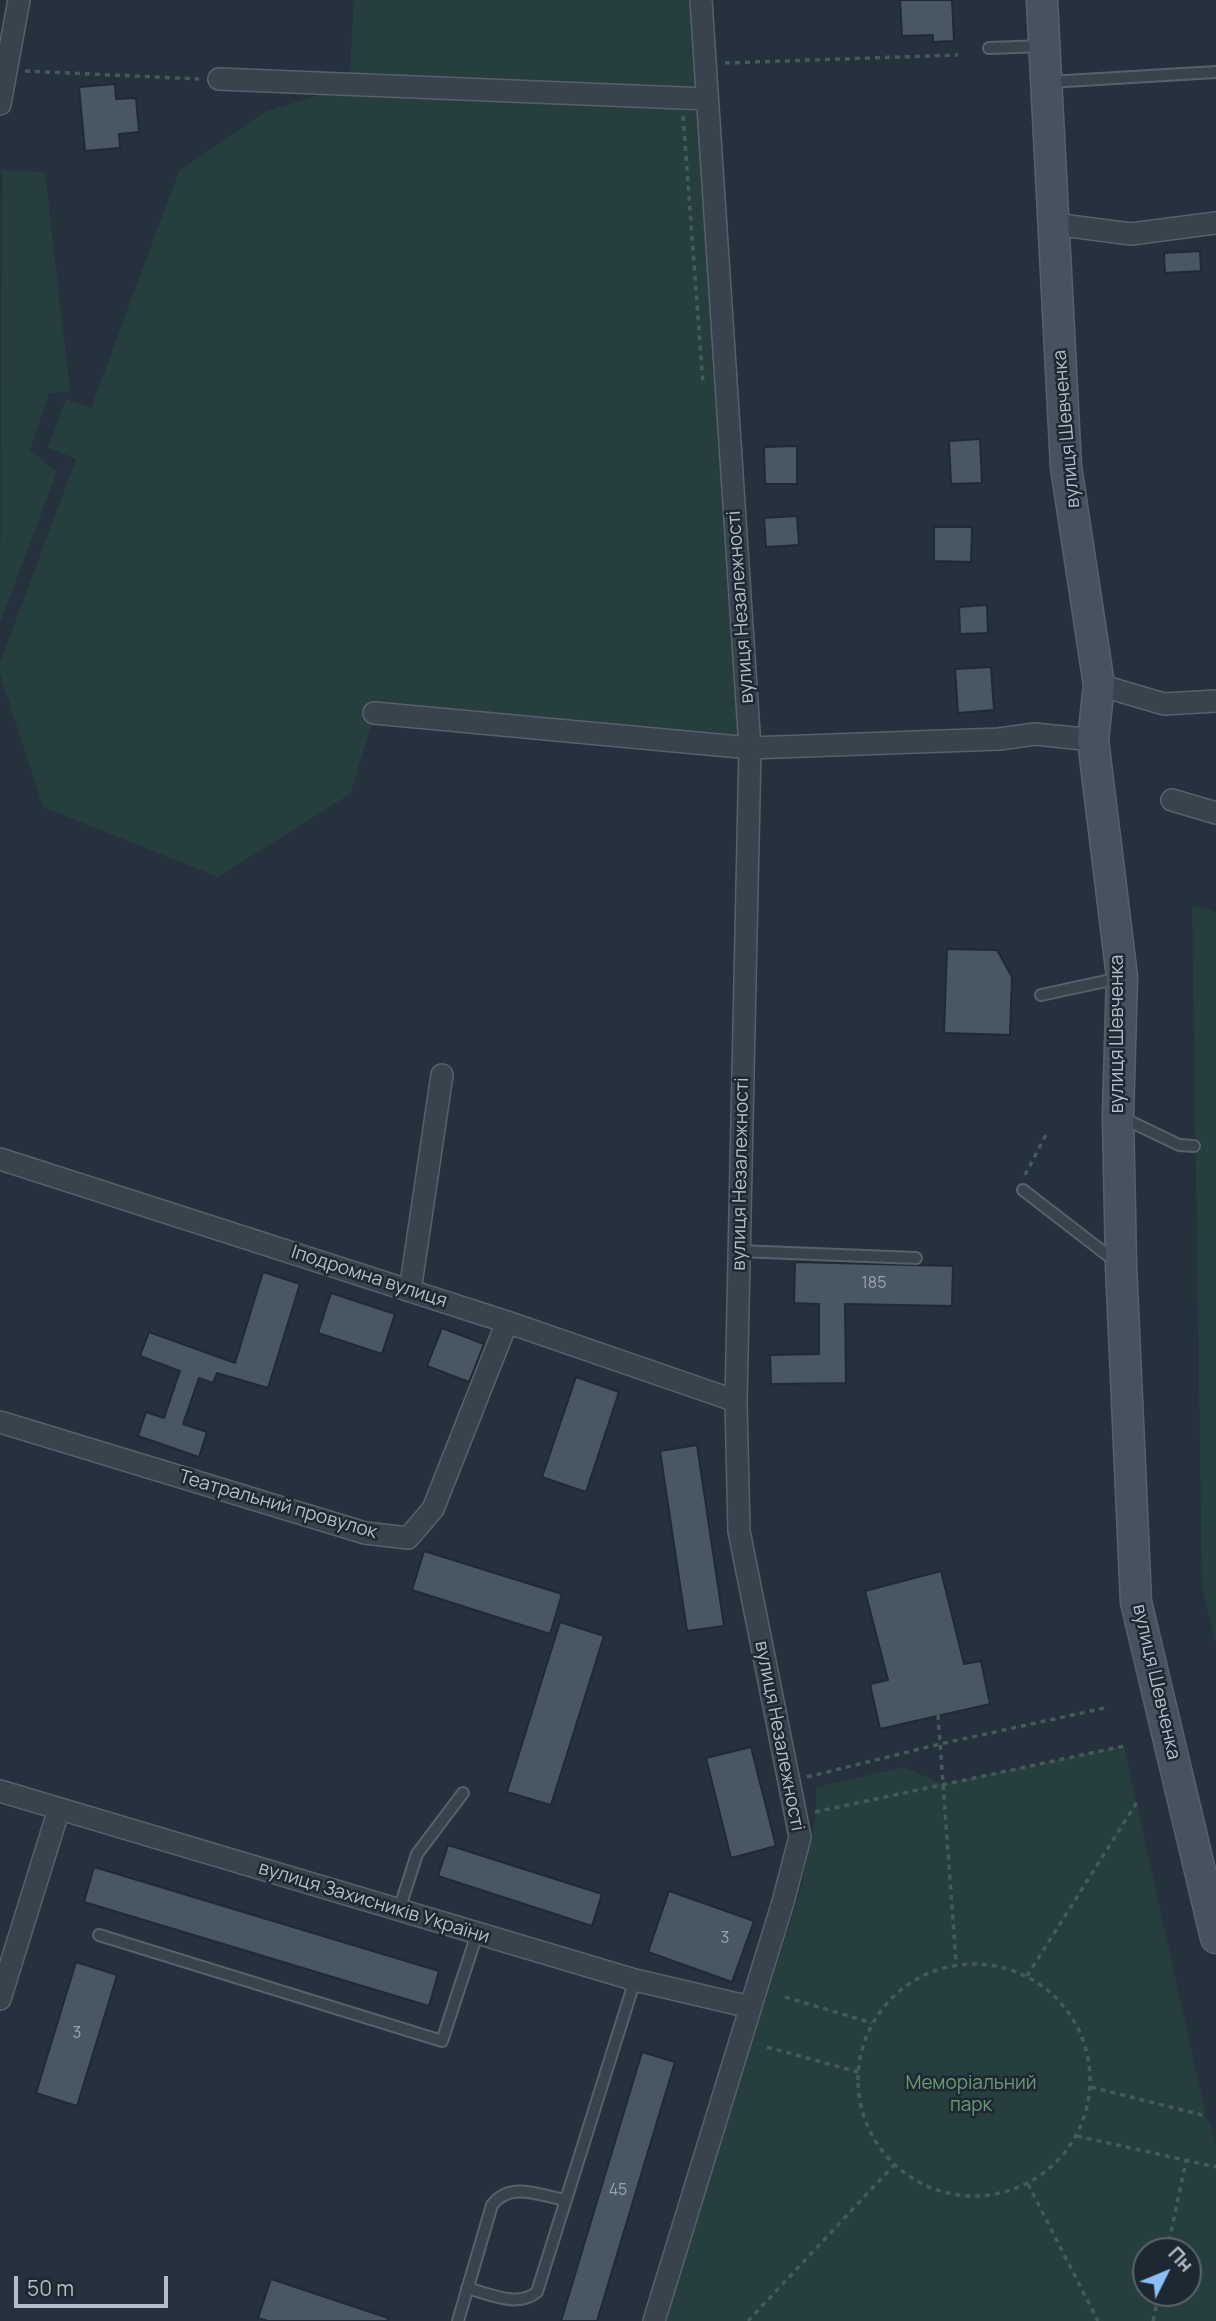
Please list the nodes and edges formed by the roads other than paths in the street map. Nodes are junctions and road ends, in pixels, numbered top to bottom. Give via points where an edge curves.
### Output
1 (19, 0) edge
2 (701, 0) edge
3 (1042, 0) edge
4 (1045, 46) junction
5 (989, 47) dead end
6 (1216, 72) edge
7 (219, 79) road end
8 (1047, 82) junction
9 (707, 99) junction
10 (0, 104) edge
11 (1216, 223) edge
12 (1054, 225) junction
13 (1099, 685) junction
14 (1216, 701) edge
15 (374, 713) dead end
16 (1093, 740) junction
17 (750, 747) junction
18 (1172, 800) dead end
19 (1216, 813) edge
20 (1122, 977) junction
21 (1041, 995) dead end
22 (442, 1075) dead end
23 (1118, 1115) junction
24 (1194, 1146) dead end
25 (0, 1160) edge
26 (1023, 1185) road end
27 (739, 1251) junction
28 (916, 1258) dead end
29 (1121, 1265) junction
30 (410, 1291) junction
31 (507, 1322) junction
32 (736, 1401) junction
33 (0, 1422) edge
34 (0, 1791) edge
35 (463, 1793) dead end
36 (59, 1809) junction
37 (399, 1910) junction
38 (477, 1934) junction
39 (99, 1935) dead end
40 (1216, 1938) edge
41 (635, 1980) junction
42 (0, 1999) edge
43 (750, 2007) junction
44 (565, 2200) junction
45 (467, 2288) junction
46 (458, 2321) edge
47 (654, 2321) edge

1 - 10 street
2 - 9 street, вулиця Незалежності
3 - 4 main road, вулиця Шевченка
4 - 5 lane
4 - 8 main road, вулиця Шевченка
6 - 8 lane
7 - 9 street
8 - 12 main road, вулиця Шевченка
9 - 17 street, вулиця Незалежності
11 - 12 street via 1131,234
12 - 13 main road, вулиця Шевченка via 1066,467
13 - 14 street via 1164,704
13 - 16 main road, вулиця Шевченка
15 - 17 street
16 - 17 street via 1035,734
16 - 20 main road, вулиця Шевченка
17 - 27 street, вулиця Незалежності
18 - 19 street
20 - 21 lane
20 - 23 main road, вулиця Шевченка
22 - 30 street
23 - 24 lane via 1179,1145
23 - 29 main road, вулиця Шевченка
25 - 30 street, Іподромна вулиця
26 - 29 lane
27 - 28 lane
27 - 32 street, вулиця Незалежності
29 - 40 main road, вулиця Шевченка via 1136,1602
30 - 31 street, Іподромна вулиця
31 - 32 street, Іподромна вулиця
31 - 33 street, Театральний провулок via 433,1510 408,1538 365,1533
32 - 43 street, вулиця Незалежності via 739,1531 800,1836
34 - 36 street, вулиця Захисників України
35 - 37 lane via 417,1854
36 - 37 street, вулиця Захисників України
36 - 42 street
37 - 38 street, вулиця Захисників України
38 - 39 lane via 442,2041
38 - 41 street, вулиця Захисників України
41 - 43 street, вулиця Захисників України
41 - 44 lane
43 - 47 street, вулиця Незалежності
44 - 45 lane via 516,2190 500,2194 492,2205
44 - 45 lane via 537,2292 519,2301
45 - 46 lane

